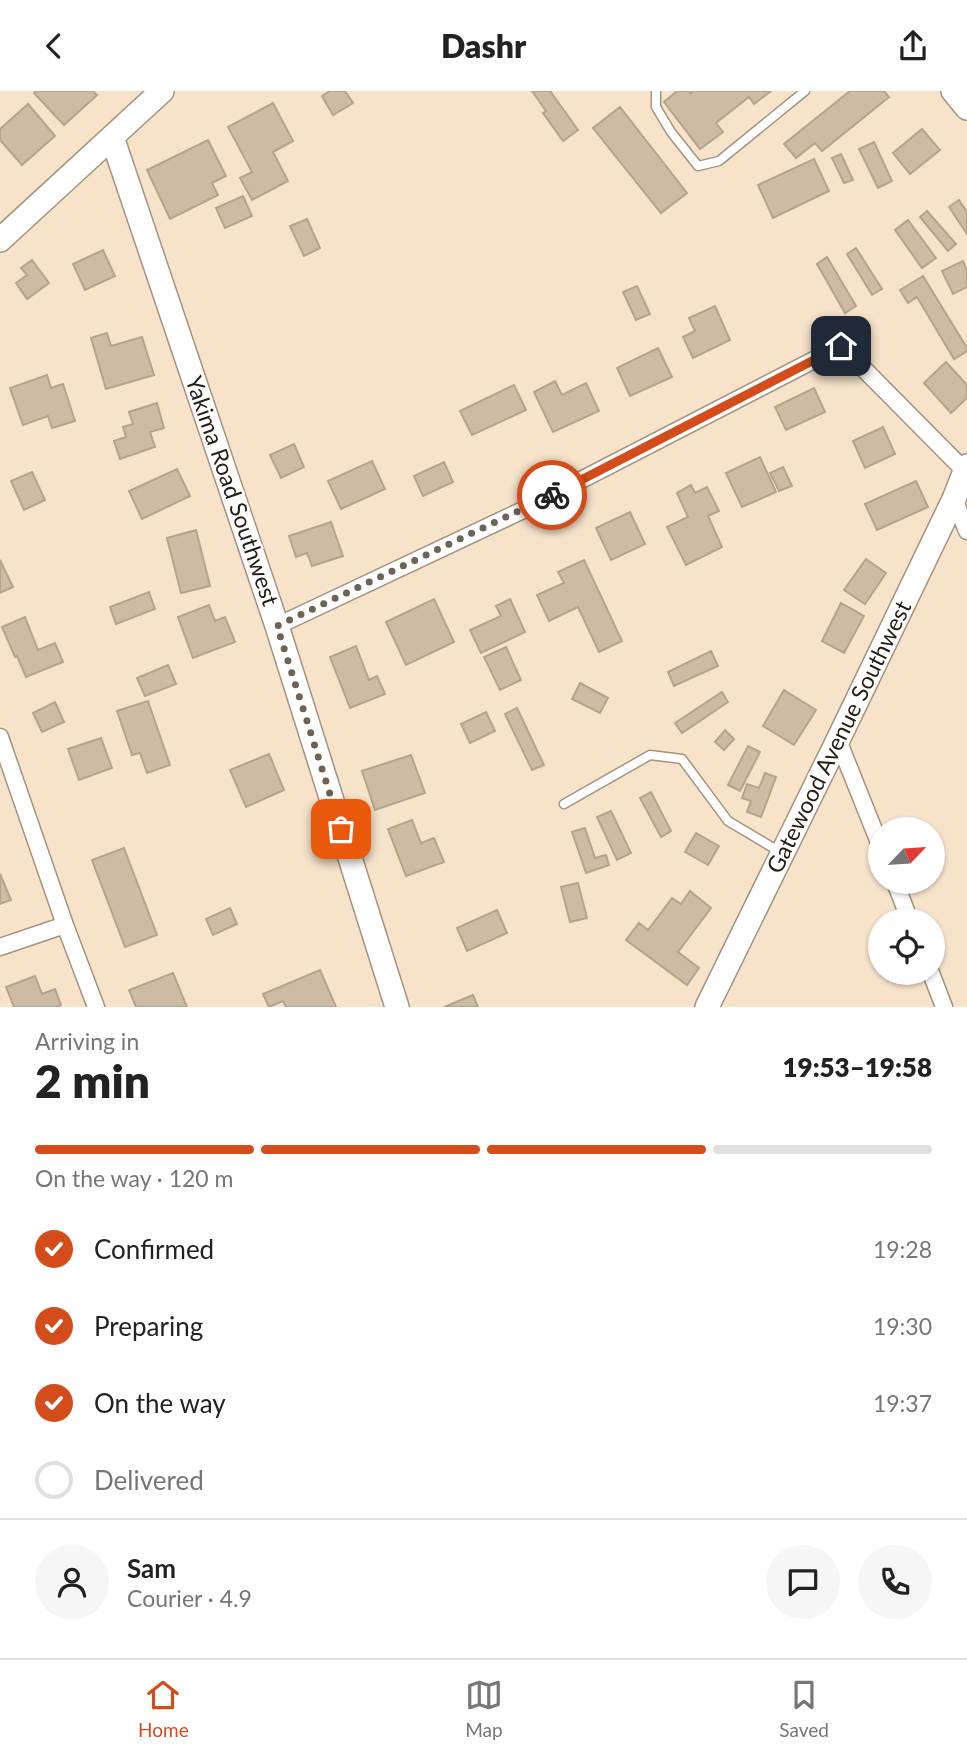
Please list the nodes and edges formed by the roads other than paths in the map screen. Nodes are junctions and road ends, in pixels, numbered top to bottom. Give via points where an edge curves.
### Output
1 (162, 91) edge
2 (656, 91) edge
3 (805, 91) edge
4 (953, 91) edge
5 (967, 108) edge
6 (113, 137) junction
7 (0, 240) edge
8 (966, 468) edge
9 (954, 499) junction
10 (967, 531) edge
11 (277, 626) junction
12 (0, 737) edge
13 (838, 740) junction
14 (564, 804) dead end
15 (869, 817) edge
16 (782, 854) junction
17 (65, 925) junction
18 (0, 947) edge
19 (936, 985) edge
20 (96, 1007) edge
21 (397, 1007) edge
22 (707, 1007) edge
23 (944, 1007) edge

1 - 6 street
2 - 3 lane via 656,107 698,166 719,161
4 - 5 street
6 - 7 street
6 - 11 street, Yakima Road Southwest
8 - 9 street, Gatewood Avenue Southwest
8 - 11 street via 841,346 521,511
9 - 10 street
9 - 13 street, Gatewood Avenue Southwest
11 - 21 street, Yakima Road Southwest
12 - 17 street
13 - 15 street
13 - 16 street, Gatewood Avenue Southwest
14 - 16 lane via 650,755 682,758 728,821
16 - 22 street, Gatewood Avenue Southwest
17 - 18 street
17 - 20 street
19 - 23 street

